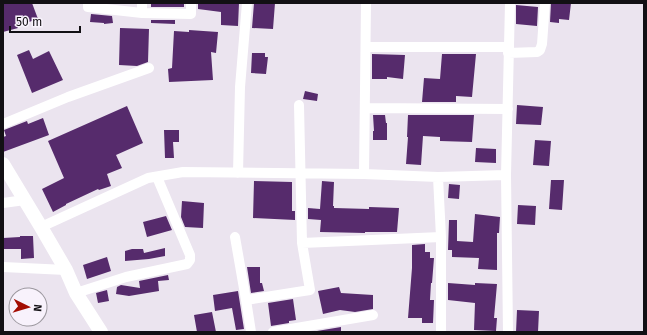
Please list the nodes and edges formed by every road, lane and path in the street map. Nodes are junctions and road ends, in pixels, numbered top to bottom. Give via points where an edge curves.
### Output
1 (88, 3) edge
2 (191, 3) edge
3 (247, 3) edge
4 (366, 3) edge
5 (510, 3) edge
6 (545, 3) edge
7 (142, 8) edge
8 (366, 46) junction
9 (508, 50) junction
10 (149, 68) dead end
11 (298, 105) dead end
12 (365, 108) junction
13 (508, 109) junction
14 (3, 124) edge
15 (3, 164) edge
16 (238, 173) junction
17 (299, 173) junction
18 (364, 174) junction
19 (506, 175) junction
20 (157, 177) junction
21 (438, 178) junction
22 (25, 200) junction
23 (3, 203) edge
24 (41, 227) junction
25 (441, 237) junction
26 (235, 238) dead end
27 (302, 243) junction
28 (3, 267) edge
29 (66, 270) junction
30 (76, 293) junction
31 (246, 300) junction
32 (373, 315) dead end
33 (101, 332) edge
34 (251, 332) edge
35 (273, 332) edge
36 (441, 332) edge
37 (508, 332) edge

1 - 7 street via 88,6
2 - 7 street via 191,14
3 - 16 street via 240,87
4 - 8 street
5 - 9 street
6 - 9 street via 540,50
8 - 9 street
8 - 12 street
9 - 13 street
10 - 14 street
11 - 17 street
12 - 13 street
12 - 18 street
13 - 19 street
15 - 22 main road
16 - 17 street
16 - 20 street via 183,172
17 - 18 street
17 - 27 street
18 - 21 street
19 - 21 street
19 - 37 street
20 - 24 street via 148,178
20 - 30 street via 190,254 190,260 187,264 126,277
21 - 25 street
22 - 23 street
22 - 24 main road
24 - 29 main road
25 - 27 street
25 - 36 street
26 - 31 street
27 - 31 street via 310,290
28 - 29 street
29 - 30 main road
30 - 33 main road
31 - 34 street
32 - 35 street

